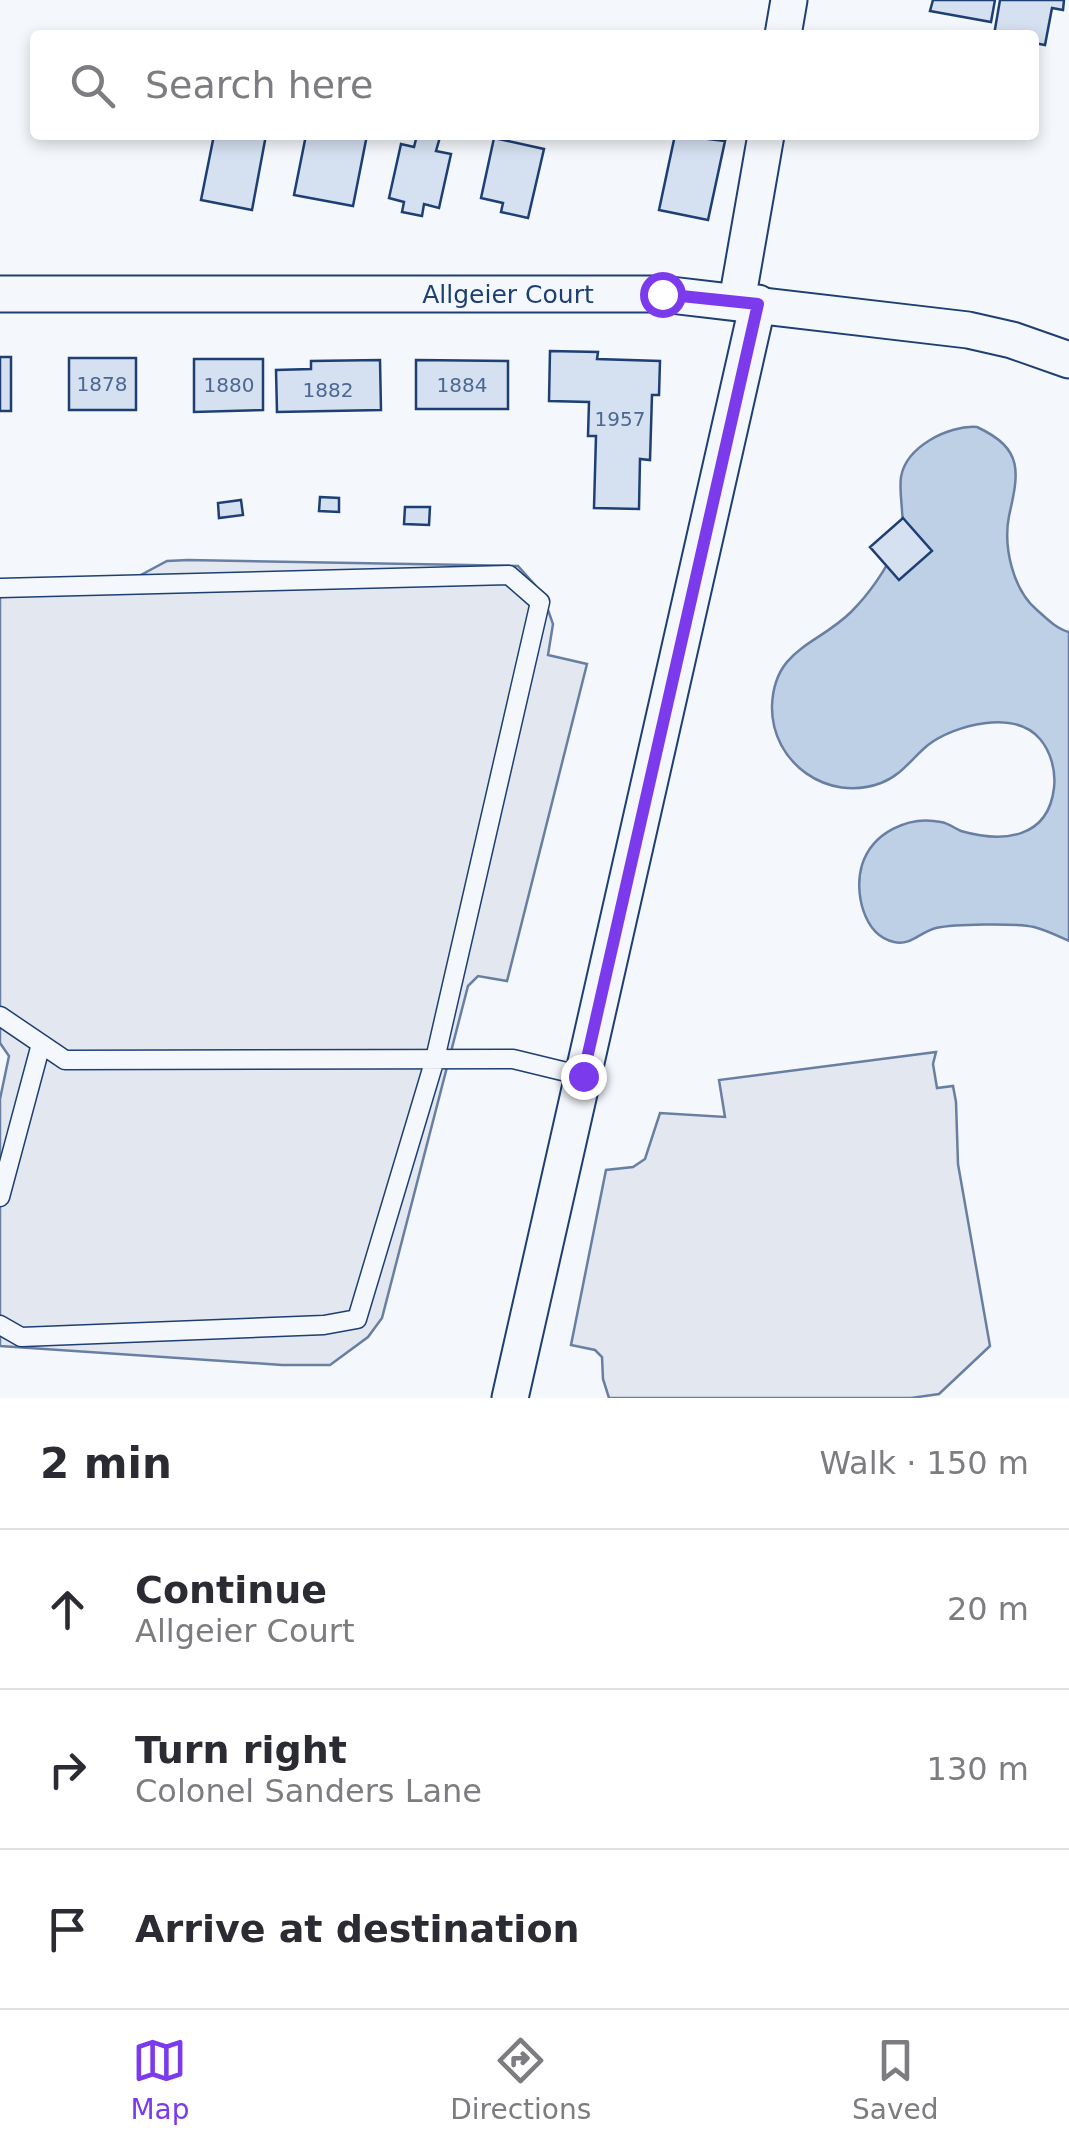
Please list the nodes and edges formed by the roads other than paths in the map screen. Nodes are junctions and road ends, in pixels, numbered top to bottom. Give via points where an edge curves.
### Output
1 (789, 0) edge
2 (784, 30) edge
3 (765, 140) edge
4 (0, 294) edge
5 (748, 302) junction
6 (1069, 360) edge
7 (0, 588) edge
8 (0, 1016) edge
9 (40, 1044) junction
10 (435, 1059) junction
11 (583, 1076) junction
12 (0, 1197) edge
13 (0, 1325) edge
14 (510, 1398) edge

1 - 2 street
3 - 5 street
4 - 5 street, Allgeier Court via 662,294
5 - 6 street, Allgeier Court via 968,330
5 - 11 street
7 - 10 lane via 509,575 540,602
8 - 9 lane
9 - 10 lane via 65,1060
9 - 12 lane
10 - 11 lane via 512,1059
10 - 13 lane via 357,1320 21,1337
11 - 14 street

